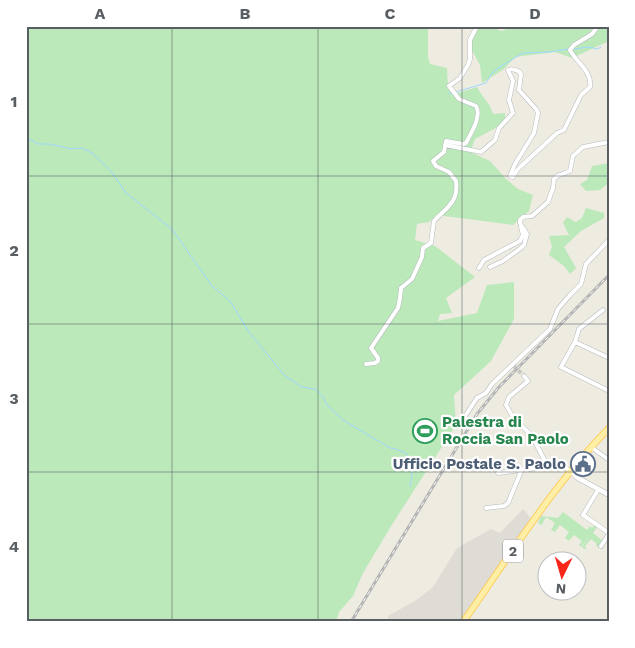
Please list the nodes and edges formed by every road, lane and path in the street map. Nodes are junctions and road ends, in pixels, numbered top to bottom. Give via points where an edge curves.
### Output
1 (478, 26) edge
2 (598, 26) edge
3 (609, 142) edge
4 (445, 145) junction
5 (520, 221) junction
6 (609, 240) edge
7 (490, 267) dead end
8 (479, 268) dead end
9 (603, 310) dead end
10 (575, 342) junction
11 (609, 358) edge
12 (366, 364) dead end
13 (524, 376) dead end
14 (609, 391) edge
15 (456, 426) dead end
16 (609, 428) edge
17 (591, 447) junction
18 (609, 460) edge
19 (547, 464) junction
20 (522, 469) junction
21 (570, 471) junction
22 (498, 473) dead end
23 (598, 490) junction
24 (609, 495) edge
25 (486, 508) dead end
26 (609, 534) edge
27 (601, 546) dead end
28 (463, 622) edge

1 - 4 street via 470,40 468,64 460,78 449,86 459,99 478,108 478,116 466,143 448,141
2 - 4 street via 570,50 590,79 590,87 581,95 564,130 519,168 513,178 510,176 534,132 538,113 519,90 522,74 519,72 508,70 513,81 509,100 513,113 499,128 494,141 481,152
3 - 5 street via 585,146 575,154 569,172 554,179 548,202
4 - 12 street via 444,152 433,162 455,180 453,201 434,221 432,242 422,248 422,257 412,279 400,288 398,308 371,348 378,361
5 - 7 street via 527,234 524,245
5 - 8 street via 523,232 520,241 484,260
6 - 15 street via 586,264 581,284 558,309 550,328 486,393 477,398
9 - 10 street via 579,329
10 - 11 street
10 - 14 street via 561,367
13 - 19 street via 528,381 509,397 506,405 513,418 532,436
16 - 17 main road, 2
17 - 18 street
17 - 21 main road, 2
19 - 20 street
19 - 21 street
20 - 22 street
20 - 25 street via 508,503
21 - 23 street
21 - 28 main road, 2
23 - 24 street
23 - 26 street via 583,515
26 - 27 street

